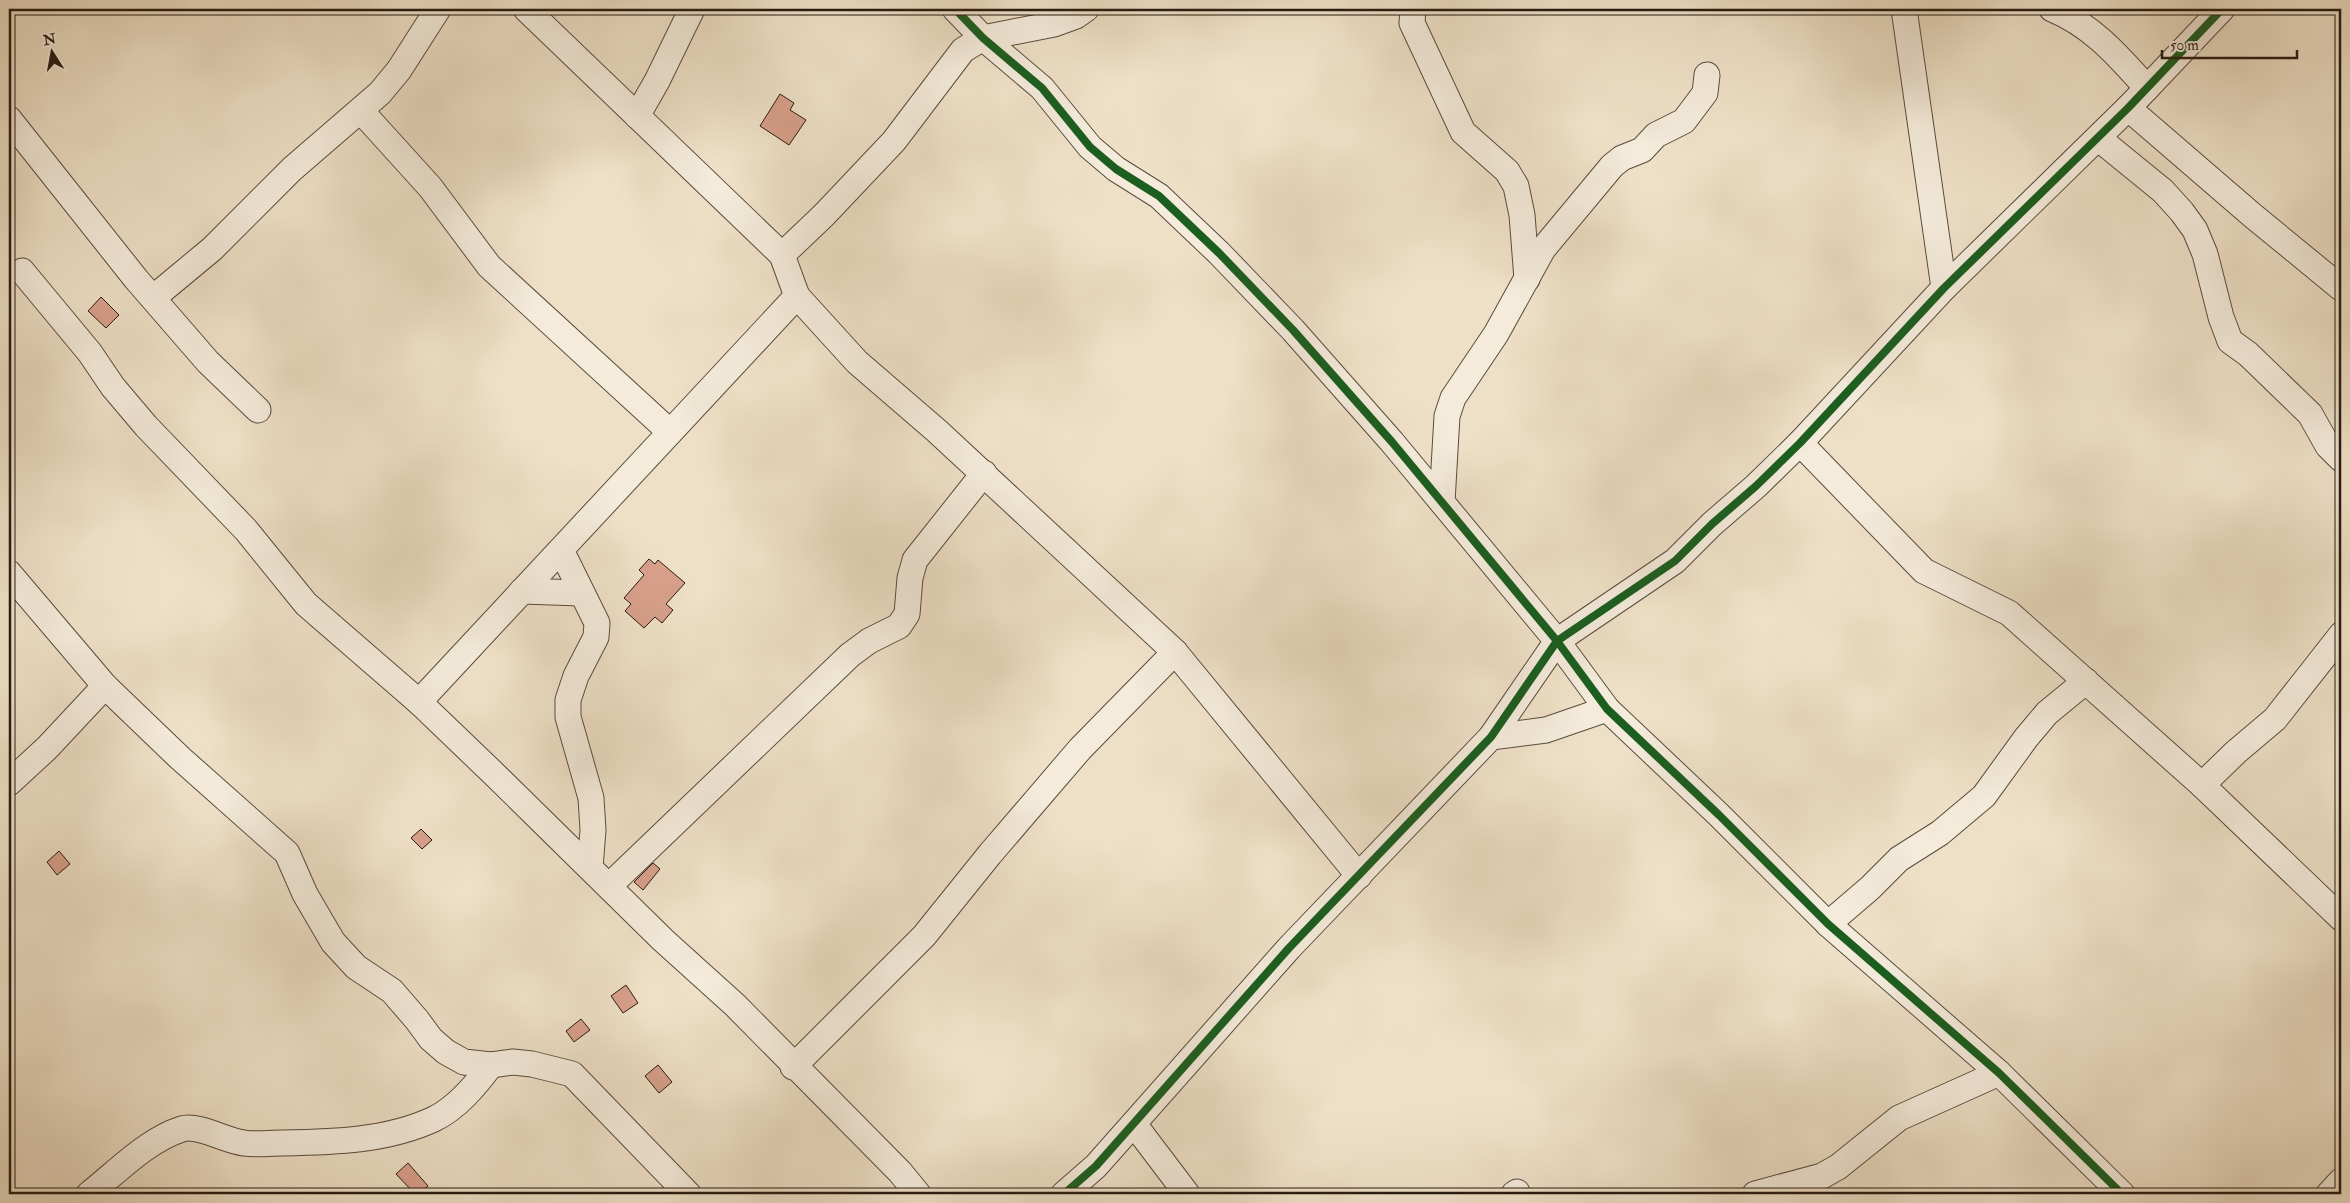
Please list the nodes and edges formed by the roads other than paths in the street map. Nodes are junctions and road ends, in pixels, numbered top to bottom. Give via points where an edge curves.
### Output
1 (438, 9) edge
2 (526, 9) edge
3 (692, 9) edge
4 (1086, 9) edge
5 (1414, 9) edge
6 (1904, 9) edge
7 (2052, 9) edge
8 (2222, 9) edge
9 (973, 20) edge
10 (1706, 75) dead end
11 (2147, 88) junction
12 (2128, 108) junction
13 (362, 112) junction
14 (637, 116) junction
15 (9, 119) edge
16 (2098, 138) junction
17 (782, 255) junction
18 (22, 271) dead end
19 (1527, 279) junction
20 (1944, 288) junction
21 (2341, 288) edge
22 (797, 296) junction
23 (153, 298) junction
24 (258, 410) dead end
25 (670, 432) junction
26 (1800, 443) junction
27 (2341, 459) edge
28 (984, 473) junction
29 (1442, 502) junction
30 (560, 550) junction
31 (9, 573) edge
32 (522, 591) junction
33 (580, 593) junction
34 (2341, 635) edge
35 (1557, 641) junction
36 (1175, 652) junction
37 (2086, 681) junction
38 (105, 686) junction
39 (419, 702) junction
40 (1607, 709) junction
41 (1491, 737) junction
42 (9, 782) edge
43 (2202, 785) junction
44 (590, 868) junction
45 (1359, 876) junction
46 (609, 886) junction
47 (2341, 918) edge
48 (1828, 924) junction
49 (491, 1065) junction
50 (793, 1066) junction
51 (1999, 1073) junction
52 (1134, 1124) junction
53 (2341, 1181) edge
54 (1790, 1189) edge
55 (89, 1194) edge
56 (688, 1194) edge
57 (918, 1194) edge
58 (1064, 1194) edge
59 (1187, 1194) edge
60 (1755, 1194) edge
61 (2122, 1194) edge
62 (2329, 1194) edge

1 - 13 street via 399,70
2 - 14 street
3 - 14 street
4 - 9 street via 1054,24
5 - 19 street via 1412,23 1463,132 1507,171 1516,186 1522,215
6 - 20 street
7 - 11 street via 2083,24 2107,43
8 - 11 street
9 - 17 street via 963,50 894,141
9 - 29 street via 1042,88 1090,147 1116,169 1159,196 1219,253 1293,330
10 - 19 street via 1705,93 1684,121 1656,135 1642,150 1612,166 1543,248
11 - 12 street
12 - 16 street
12 - 21 street
13 - 23 street via 292,170 212,249
13 - 25 street via 430,187 489,266
14 - 17 street
15 - 23 street
16 - 20 street
16 - 27 street via 2163,191 2196,230 2220,317 2230,341 2248,354 2310,414 2328,446
17 - 22 street
18 - 39 street via 90,353 119,394 246,530 306,604
19 - 29 street via 1496,334 1453,398 1447,416
20 - 26 street
22 - 25 street
22 - 28 street via 857,362
23 - 24 street via 208,362
25 - 30 street
26 - 35 street via 1675,561
26 - 37 street via 1924,571 2009,612
28 - 36 street
28 - 46 street via 915,560 907,614 899,626 869,641 833,670
29 - 35 street
30 - 32 street
30 - 33 street
31 - 38 street
32 - 33 street
32 - 39 street
33 - 44 street via 597,623 596,637 576,676 568,700 568,717 591,798
34 - 43 street via 2275,720
35 - 40 street
35 - 41 street
36 - 45 street
36 - 50 street via 1080,748 924,936
37 - 43 street
37 - 48 street via 2047,713 1984,796 1940,833 1899,859
38 - 42 street via 47,748
38 - 49 street via 287,853 305,894 333,942 356,967 392,991 430,1039 446,1052 464,1062
39 - 44 street
40 - 41 street via 1546,730
40 - 48 street
41 - 45 street
43 - 47 street
44 - 46 street
45 - 52 street via 1289,948
46 - 50 street via 735,1005
48 - 51 street
49 - 55 street via 474,1088 435,1119 395,1132 332,1141 246,1144 193,1128 183,1129 149,1146
49 - 56 street via 532,1064 572,1074
50 - 57 street
51 - 54 street via 1898,1118 1830,1171
51 - 61 street
52 - 58 street via 1096,1166
52 - 59 street
53 - 62 street
54 - 60 street

